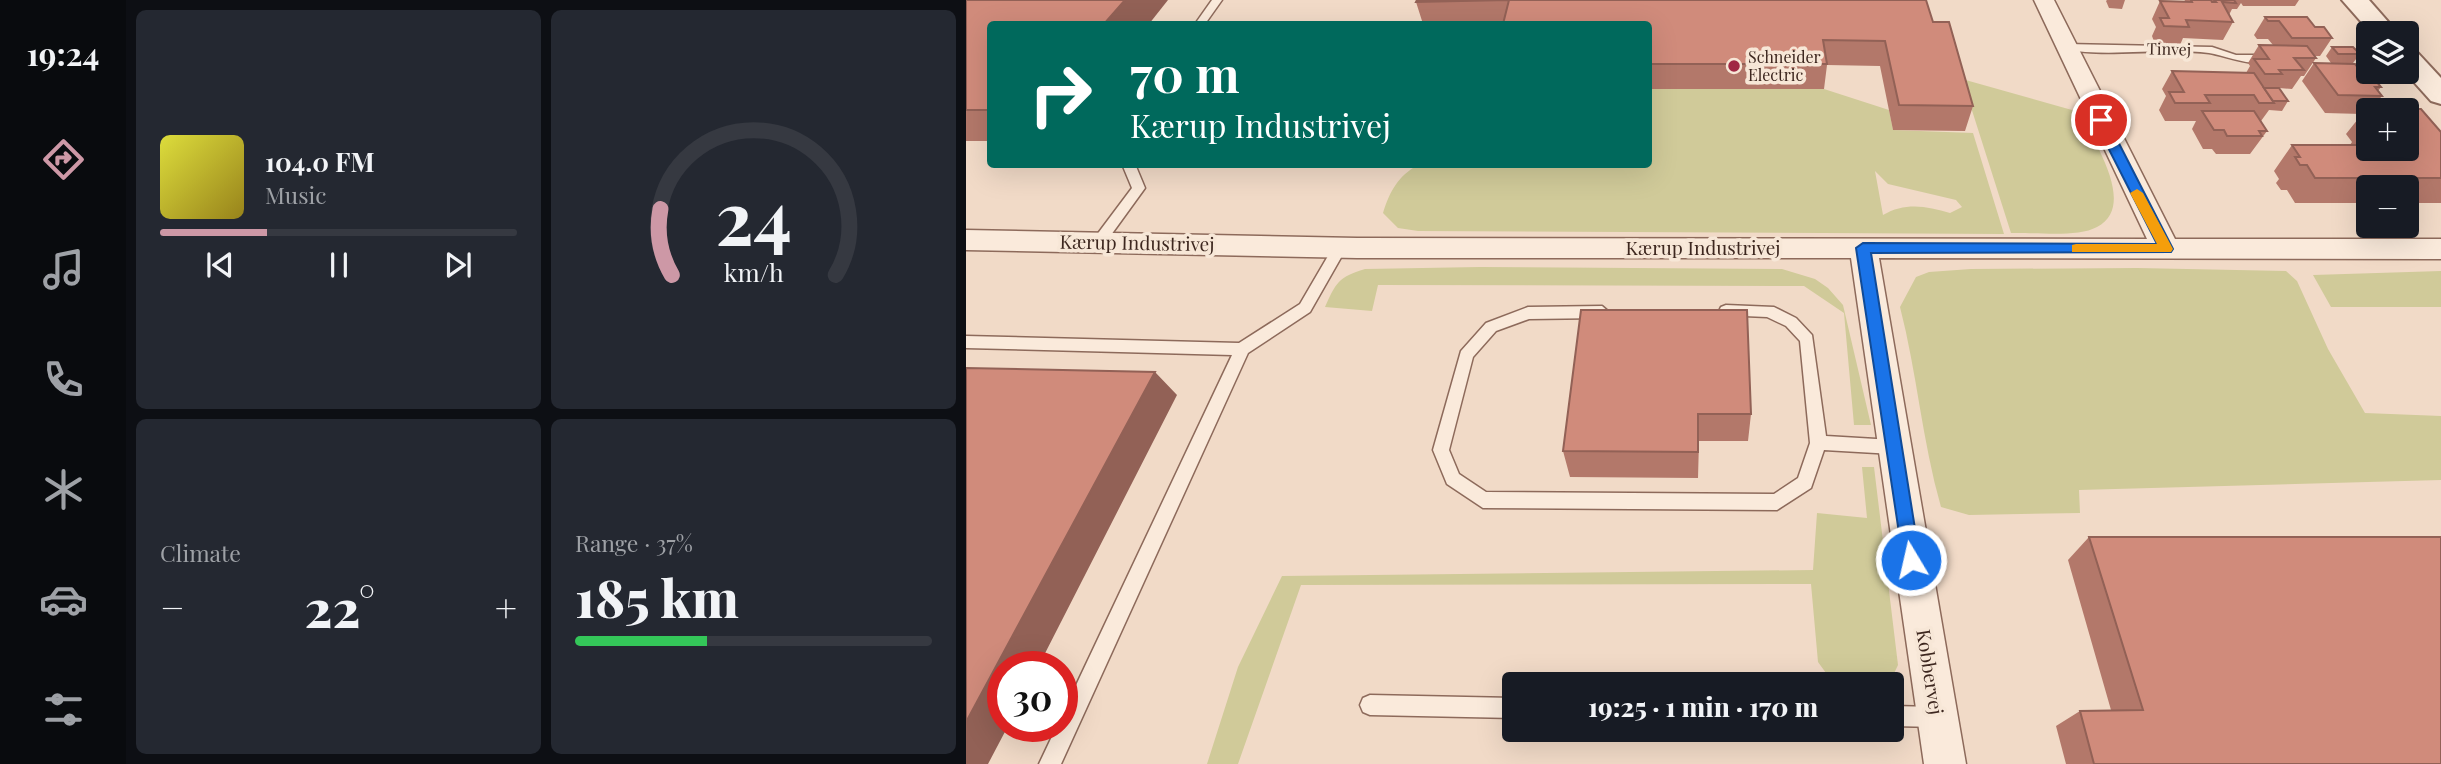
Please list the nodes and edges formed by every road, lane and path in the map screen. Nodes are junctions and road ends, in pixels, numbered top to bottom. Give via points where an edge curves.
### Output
1 (1217, 0) edge
2 (2044, 0) edge
3 (2355, 0) edge
4 (1202, 21) edge
5 (2374, 21) edge
6 (2066, 47) junction
7 (2272, 58) edge
8 (2419, 71) edge
9 (2441, 95) edge
10 (1130, 168) edge
11 (966, 240) edge
12 (1098, 243) junction
13 (1340, 247) junction
14 (1863, 248) junction
15 (2166, 249) junction
16 (2441, 249) edge
17 (1622, 312) edge
18 (1716, 312) edge
19 (966, 342) edge
20 (1242, 349) junction
21 (1818, 443) junction
22 (1894, 447) junction
23 (1370, 705) dead end
24 (1502, 708) edge
25 (1904, 716) edge
26 (1937, 717) junction
27 (1050, 764) edge
28 (1945, 764) edge

1 - 4 lane
2 - 6 street
3 - 5 street
6 - 7 lane, Tinvej via 2212,50 2235,58
6 - 15 street
8 - 9 street
10 - 12 lane via 1139,188
11 - 12 street, Kærup Industrivej
12 - 13 street, Kærup Industrivej
13 - 14 street, Kærup Industrivej
13 - 20 lane via 1305,308
14 - 15 street, Kærup Industrivej
14 - 22 street, Kobbervej
15 - 16 street, Kærup Industrivej
17 - 21 lane via 1528,313 1491,327 1466,355 1441,450 1453,479 1483,500 1777,502 1805,483
18 - 21 lane via 1769,311 1791,322 1807,340
19 - 20 lane
20 - 27 lane
21 - 22 lane
22 - 26 street, Kobbervej
23 - 24 lane
25 - 26 lane
26 - 28 street, Kobbervej

